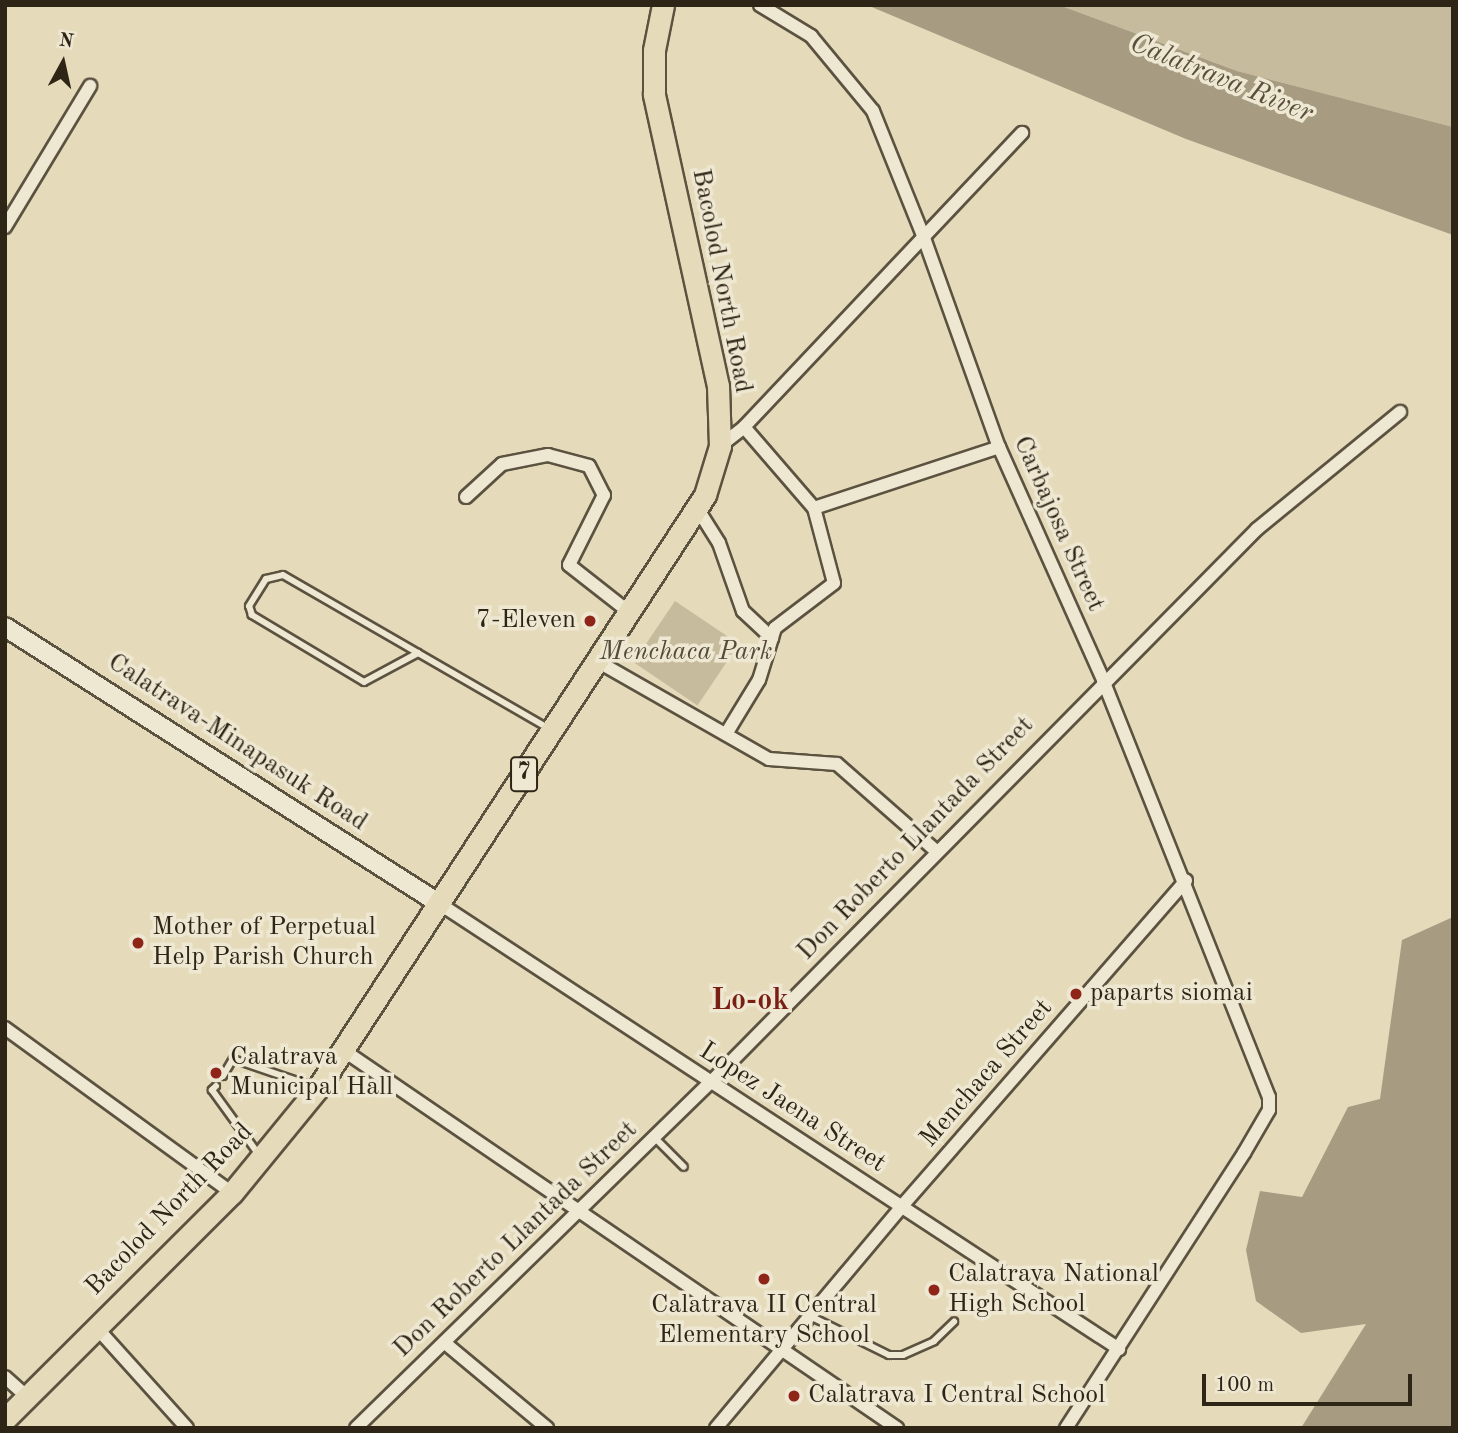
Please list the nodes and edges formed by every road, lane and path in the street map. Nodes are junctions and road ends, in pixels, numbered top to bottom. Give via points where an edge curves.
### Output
1 (663, 5) edge
2 (760, 5) edge
3 (90, 86) dead end
4 (1022, 133) dead end
5 (5, 227) edge
6 (924, 238) junction
7 (1400, 412) dead end
8 (744, 427) junction
9 (720, 446) junction
10 (999, 447) junction
11 (466, 497) dead end
12 (697, 508) junction
13 (814, 508) junction
14 (629, 612) junction
15 (5, 627) edge
16 (772, 638) junction
17 (418, 653) junction
18 (597, 662) junction
19 (1103, 680) junction
20 (552, 731) junction
21 (726, 734) junction
22 (936, 851) junction
23 (1186, 881) junction
24 (440, 904) junction
25 (5, 1028) edge
26 (343, 1050) junction
27 (223, 1076) dead end
28 (711, 1082) junction
29 (216, 1086) dead end
30 (318, 1088) junction
31 (654, 1137) junction
32 (262, 1160) junction
33 (684, 1167) dead end
34 (232, 1194) junction
35 (902, 1206) junction
36 (580, 1208) junction
37 (812, 1317) junction
38 (954, 1322) dead end
39 (96, 1327) junction
40 (445, 1343) junction
41 (1119, 1349) junction
42 (784, 1351) junction
43 (5, 1377) edge
44 (27, 1397) junction
45 (5, 1419) edge
46 (187, 1428) edge
47 (356, 1428) edge
48 (547, 1428) edge
49 (716, 1428) edge
50 (897, 1428) edge
51 (1066, 1428) edge

1 - 9 highway, Bacolod North Road / 7 via 654,50 654,94 718,386
2 - 6 street, Carbajosa Street via 811,36 873,111
3 - 5 street
4 - 6 street
6 - 8 street
6 - 10 street, Carbajosa Street
7 - 19 street, Don Roberto Llantada Street via 1257,529
8 - 9 street
8 - 13 street
9 - 12 highway, Bacolod North Road / 7
10 - 13 street
10 - 19 street, Carbajosa Street
11 - 14 street via 502,464 548,455 589,466 604,495 569,565
12 - 14 highway, Bacolod North Road / 7
12 - 16 street via 719,544 743,611
13 - 16 street via 834,583 775,628
14 - 18 highway, Bacolod North Road / 7
15 - 24 main road, Calatrava-Minapasuk Road
16 - 21 street via 759,680
17 - 17 lane via 283,575 266,579 249,606 252,615 364,682
17 - 20 lane
18 - 20 highway, Bacolod North Road / 7
18 - 21 street
19 - 22 street, Don Roberto Llantada Street
19 - 23 street, Carbajosa Street
20 - 24 highway, Bacolod North Road / 7
21 - 22 street via 769,759 837,764
22 - 28 street, Don Roberto Llantada Street
23 - 35 street, Menchaca Street
23 - 41 street, Carbajosa Street via 1269,1097 1269,1110
24 - 26 highway, Bacolod North Road / 7
24 - 28 street, Lopez Jaena Street
25 - 34 street
26 - 30 highway, Bacolod North Road / 7
26 - 36 street
27 - 30 lane via 233,1059
28 - 31 street, Don Roberto Llantada Street
28 - 35 street, Lopez Jaena Street
29 - 32 lane via 212,1090
30 - 32 highway, Bacolod North Road / 7
31 - 33 lane
31 - 36 street, Don Roberto Llantada Street
32 - 34 highway, Bacolod North Road / 7
34 - 39 highway, Bacolod North Road / 7
35 - 37 street, Menchaca Street
35 - 41 street, Lopez Jaena Street
36 - 40 street, Don Roberto Llantada Street
36 - 42 street
37 - 38 lane via 888,1355 903,1355 934,1340
37 - 42 street, Menchaca Street
39 - 44 highway, Bacolod North Road / 7
39 - 46 street
40 - 47 street, Don Roberto Llantada Street
40 - 48 street
41 - 51 street
42 - 49 street, Menchaca Street
42 - 50 street
43 - 44 street
44 - 45 highway, Bacolod North Road / 7

